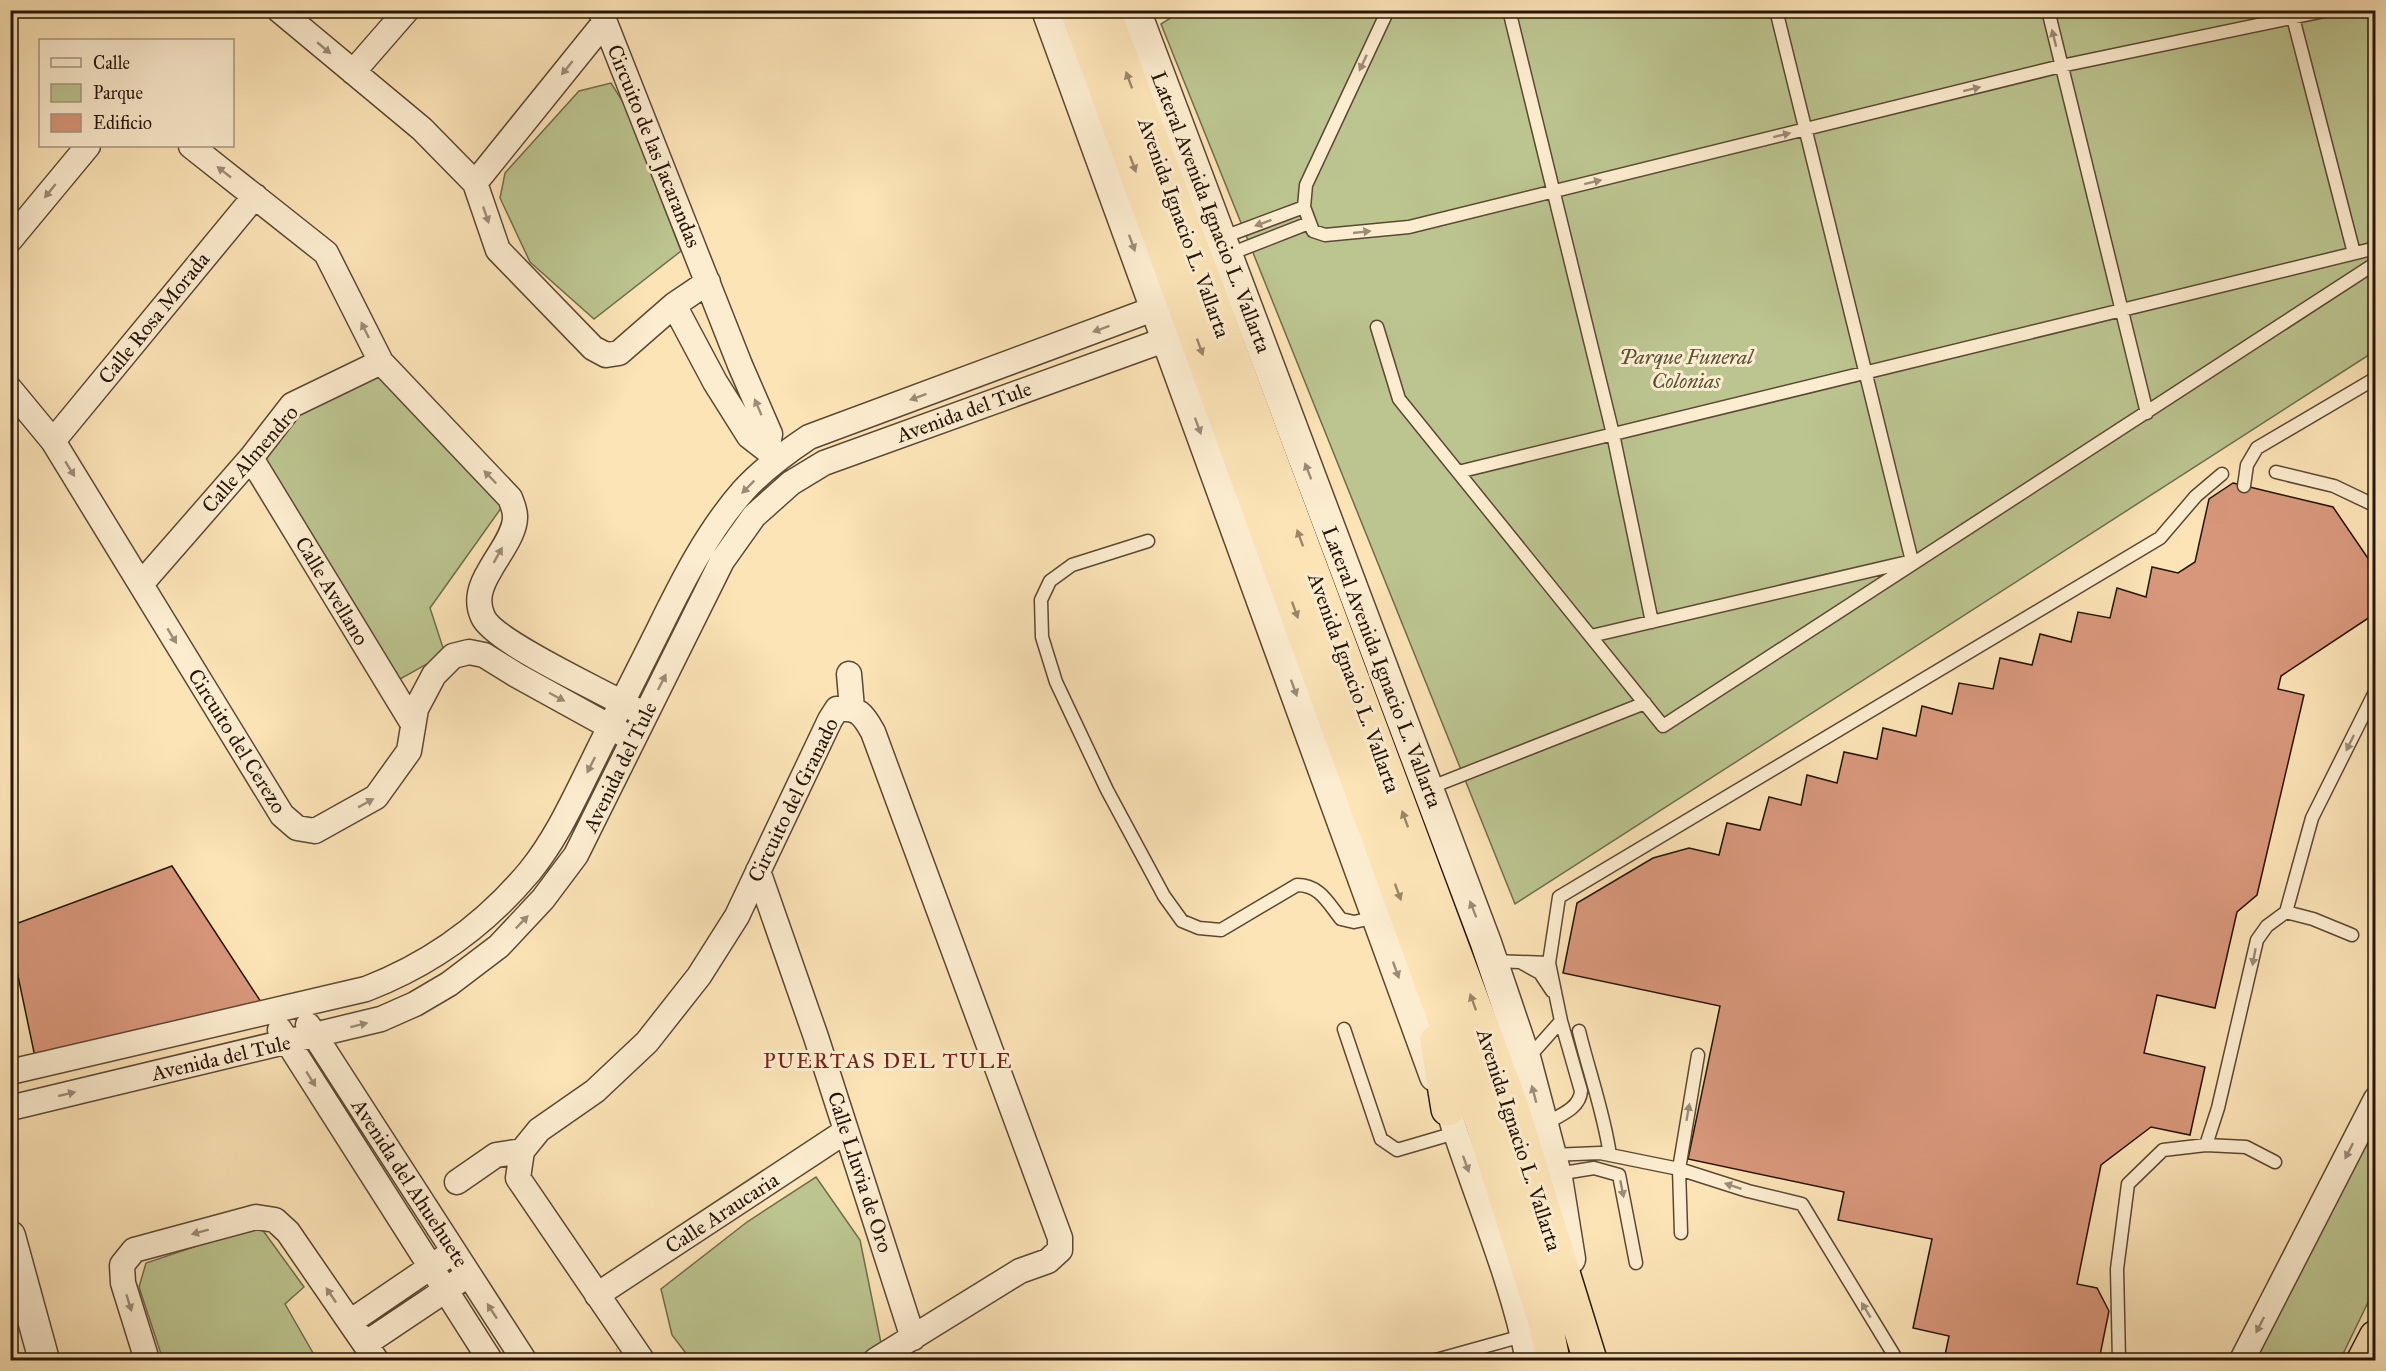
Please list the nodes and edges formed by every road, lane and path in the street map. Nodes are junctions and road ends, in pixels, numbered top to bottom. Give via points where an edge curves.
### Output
1 (279, 10) edge
2 (407, 10) edge
3 (1047, 10) edge
4 (1077, 10) edge
5 (1103, 10) edge
6 (1135, 10) edge
7 (1388, 10) edge
8 (1509, 10) edge
9 (1776, 10) edge
10 (2048, 10) edge
11 (2329, 10) edge
12 (2291, 15) edge
13 (602, 17) edge
14 (2061, 66) junction
15 (353, 72) junction
16 (1806, 129) junction
17 (86, 147) edge
18 (192, 147) edge
19 (475, 183) junction
20 (1554, 191) junction
21 (255, 196) junction
22 (1304, 207) junction
23 (1309, 223) junction
24 (10, 240) edge
25 (1224, 247) junction
26 (2376, 248) edge
27 (2354, 253) junction
28 (2376, 262) edge
29 (708, 282) junction
30 (674, 305) junction
31 (1155, 308) junction
32 (2120, 311) junction
33 (724, 324) junction
34 (1377, 327) dead end
35 (1167, 339) junction
36 (694, 342) junction
37 (381, 362) junction
38 (1866, 373) junction
39 (2376, 378) edge
40 (747, 382) junction
41 (10, 389) edge
42 (723, 395) junction
43 (2147, 413) junction
44 (1613, 434) junction
45 (53, 441) junction
46 (771, 455) junction
47 (251, 458) junction
48 (1458, 472) junction
49 (2276, 472) dead end
50 (2222, 474) dead end
51 (791, 483) junction
52 (2244, 486) dead end
53 (2376, 506) edge
54 (1148, 541) dead end
55 (1912, 561) junction
56 (141, 584) junction
57 (1652, 622) junction
58 (497, 633) junction
59 (1591, 636) junction
60 (484, 655) junction
61 (849, 674) dead end
62 (2376, 690) edge
63 (622, 702) junction
64 (1646, 703) junction
65 (852, 708) junction
66 (645, 715) junction
67 (413, 724) junction
68 (610, 726) junction
69 (633, 740) junction
70 (1428, 788) junction
71 (759, 871) junction
72 (2286, 912) junction
73 (1377, 917) junction
74 (2352, 936) dead end
75 (1506, 962) junction
76 (1549, 963) junction
77 (1424, 965) junction
78 (1556, 997) junction
79 (295, 1006) junction
80 (269, 1012) junction
81 (1561, 1021) junction
82 (1344, 1029) dead end
83 (1579, 1031) dead end
84 (315, 1036) junction
85 (288, 1042) junction
86 (1698, 1055) dead end
87 (1526, 1061) junction
88 (10, 1072) edge
89 (2376, 1099) edge
90 (10, 1108) edge
91 (1451, 1121) junction
92 (1542, 1125) junction
93 (846, 1131) junction
94 (2206, 1146) junction
95 (522, 1151) junction
96 (1610, 1155) junction
97 (2275, 1162) dead end
98 (1553, 1165) junction
99 (1679, 1169) junction
100 (457, 1182) dead end
101 (1681, 1233) dead end
102 (10, 1236) edge
103 (454, 1251) junction
104 (1636, 1263) dead end
105 (431, 1267) junction
106 (469, 1275) junction
107 (398, 1289) junction
108 (446, 1290) junction
109 (597, 1295) junction
110 (412, 1312) junction
111 (350, 1322) junction
112 (1534, 1330) junction
113 (2376, 1337) edge
114 (913, 1338) junction
115 (1586, 1348) edge
116 (371, 1352) edge
117 (631, 1356) edge
118 (44, 1360) edge
119 (147, 1360) edge
120 (490, 1360) edge
121 (524, 1360) edge
122 (876, 1360) edge
123 (1436, 1360) edge
124 (1528, 1360) edge
125 (1553, 1360) edge
126 (1897, 1360) edge
127 (2119, 1360) edge
128 (2242, 1360) edge
129 (2364, 1360) edge

1 -> 15 street
2 - 15 street
3 -> 31 street
4 -> 77 highway, Avenida Ignacio L. Vallarta
115 -> 5 highway, Avenida Ignacio L. Vallarta via 1511,1105
6 - 25 street, Lateral Avenida Ignacio L. Vallarta
7 -> 22 lane via 1306,184
8 - 20 lane
9 - 16 lane
14 -> 10 lane
11 - 12 lane
12 - 14 lane
12 - 27 lane
13 -> 19 street
13 - 29 street, Circuito de las Jacarandas
16 -> 14 lane
14 - 32 lane
15 - 19 street via 422,129
20 -> 16 lane
16 - 38 lane
17 -> 24 street
21 -> 18 street
19 -> 30 street via 498,250 593,348 606,355 619,353
23 -> 20 lane via 1313,231 1325,235 1409,227
20 - 44 lane
37 -> 21 street via 326,253
21 - 45 street, Calle Rosa Morada
22 - 23 lane
22 -> 25 lane
23 - 25 lane
70 -> 25 street, Lateral Avenida Ignacio L. Vallarta
26 - 27 lane
27 - 32 lane
28 - 43 lane
29 - 30 street
29 - 33 street, Circuito de las Jacarandas
30 - 36 street, Circuito de las Jacarandas
31 - 35 street
31 -> 46 street, Avenida del Tule via 809,437
32 - 38 lane
32 - 43 lane
33 - 36 street
33 - 40 street, Circuito de las Jacarandas
34 - 48 lane via 1399,399
35 - 51 street, Avenida del Tule via 824,463
35 -> 73 street
36 - 42 street, Circuito de las Jacarandas
37 - 47 street, Calle Almendro via 292,405
58 -> 37 street via 483,619 477,602 483,583 514,527 510,498
38 - 44 lane
38 - 55 lane
39 - 52 lane via 2257,447 2247,465
40 - 42 street
46 -> 40 street, Circuito de las Jacarandas via 770,434
41 - 45 street, Circuito del Cerezo
42 - 46 street, Circuito de las Jacarandas via 749,436
43 - 55 lane
44 - 48 lane
44 - 57 lane
45 -> 56 street, Circuito del Cerezo
46 - 51 street, Circuito de las Jacarandas
46 -> 63 street, Avenida del Tule via 710,534
47 - 56 street, Calle Almendro
47 - 67 street, Calle Avellano
48 - 59 lane
49 - 53 lane via 2334,486
50 - 76 lane via 2196,496 2160,538 1559,897
66 -> 51 street, Avenida del Tule via 722,561 754,516
54 - 73 lane via 1072,565 1050,581 1041,600 1042,637 1056,682 1164,896 1182,921 1199,928 1221,930 1297,885 1315,888 1346,922
55 - 57 lane
55 - 64 lane via 1663,726
56 -> 67 street, Circuito del Cerezo via 282,815 297,828 315,831 376,797 409,751
57 - 59 lane
58 - 60 street
58 - 63 street
59 - 64 lane
60 - 67 street, Circuito del Cerezo via 469,652 453,656 434,675 416,709
60 -> 68 street
61 - 65 street
62 -> 72 lane via 2312,818
63 - 66 street
63 - 68 street, Avenida del Tule
64 - 70 lane
65 - 71 street, Circuito del Granado via 837,709 830,720
65 - 114 street, Circuito del Granado via 865,717 873,732 1060,1238 1060,1250 1048,1262 1020,1271
66 - 69 street, Avenida del Tule
68 - 69 street
68 -> 79 street, Avenida del Tule via 561,825 531,870 486,917 434,957 402,975 366,989
84 -> 69 street, Avenida del Tule via 381,1019 415,1004 499,946 543,899 576,855
75 -> 70 street, Lateral Avenida Ignacio L. Vallarta
71 - 93 street, Calle Lluvia de Oro
71 - 95 street, Circuito del Granado via 737,916 699,976 660,1027 595,1091 539,1130
72 - 74 lane
72 -> 94 lane via 2267,926 2257,940
73 -> 91 street
75 - 76 lane
75 - 78 lane via 1540,973
75 - 87 street, Lateral Avenida Ignacio L. Vallarta
76 - 78 lane
77 - 91 highway
77 - 112 highway, Avenida Ignacio L. Vallarta via 1482,1122
78 - 81 lane
79 - 80 street, Avenida del Tule
79 - 84 street, Avenida del Ahuehuete
80 - 85 street, Avenida del Ahuehuete
80 - 88 street, Avenida del Tule
81 - 87 lane
81 - 92 lane via 1581,1091 1580,1100
82 - 91 lane via 1381,1138 1388,1146 1397,1150
83 - 96 lane via 1606,1125
84 - 85 street, Avenida del Tule
84 - 103 street, Avenida del Ahuehuete
90 -> 85 street, Avenida del Tule
85 -> 105 street, Avenida del Ahuehuete
99 -> 86 lane
92 -> 87 street, Lateral Avenida Ignacio L. Vallarta
89 -> 128 street
91 -> 112 street, Avenida Ignacio L. Vallarta via 1487,1221
92 - 98 street, Lateral Avenida Ignacio L. Vallarta
93 - 109 street, Calle Araucaria
93 - 114 street, Calle Lluvia de Oro
94 - 97 lane via 2246,1147
94 - 127 lane via 2163,1150 2128,1184 2116,1269
95 - 100 street via 496,1155
95 - 109 street via 518,1178
96 - 98 lane via 1600,1153
96 - 99 lane
98 -> 104 lane via 1594,1168 1619,1175
98 - 115 street, Lateral Avenida Ignacio L. Vallarta
99 - 101 lane
126 -> 99 lane via 1802,1204
102 - 118 street
103 - 105 street
103 - 106 street, Avenida del Ahuehuete
105 - 107 street
105 - 108 street, Avenida del Ahuehuete
106 - 108 street
121 -> 106 street, Avenida del Ahuehuete
107 - 110 street
107 - 111 street
108 - 110 street
108 - 120 street, Avenida del Ahuehuete
109 - 117 street
110 - 116 street
111 - 116 street
111 -> 119 street via 288,1232 275,1220 256,1217 134,1250 122,1266 123,1283
112 - 123 lane
112 - 124 street, Avenida Ignacio L. Vallarta
112 - 125 highway, Avenida Ignacio L. Vallarta
113 - 129 highway
114 - 122 street, Circuito del Granado

